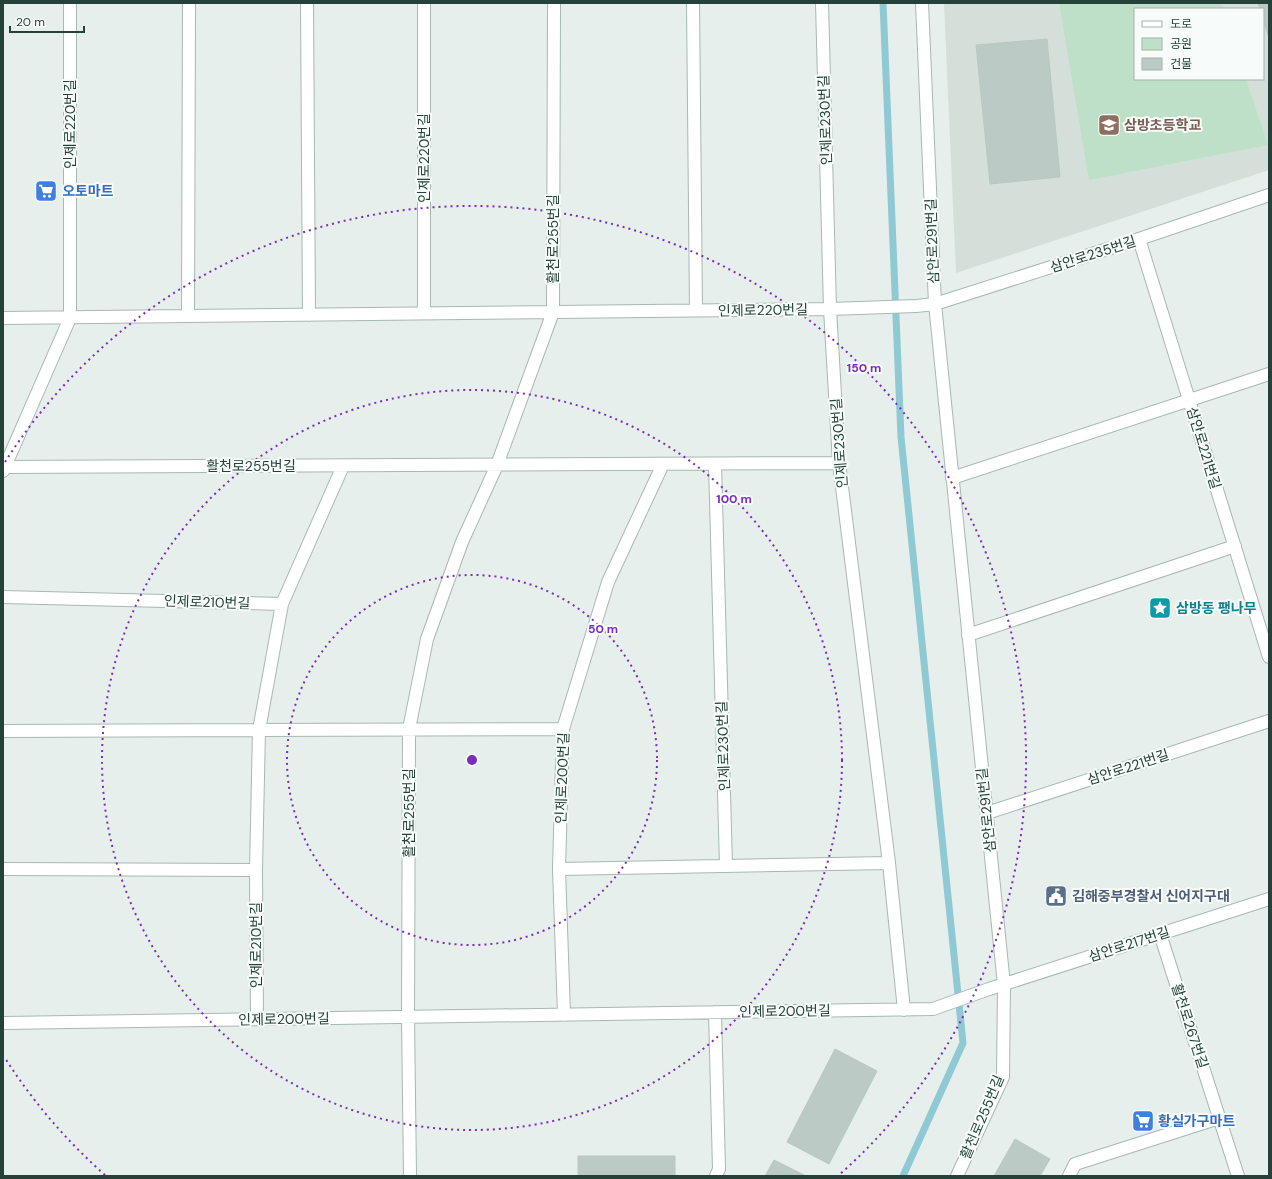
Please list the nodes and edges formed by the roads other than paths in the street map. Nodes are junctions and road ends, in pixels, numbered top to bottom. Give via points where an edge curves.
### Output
1 (70, 3) edge
2 (189, 3) edge
3 (307, 3) edge
4 (424, 3) edge
5 (554, 3) edge
6 (693, 3) edge
7 (822, 3) edge
8 (922, 3) edge
9 (1269, 195) edge
10 (1139, 239) junction
11 (935, 304) junction
12 (830, 309) junction
13 (696, 310) junction
14 (553, 312) junction
15 (424, 313) junction
16 (309, 315) junction
17 (188, 316) junction
18 (3, 318) edge
19 (70, 318) junction
20 (1269, 374) edge
21 (1189, 400) junction
22 (838, 463) junction
23 (663, 464) junction
24 (715, 464) junction
25 (497, 465) junction
26 (343, 466) junction
27 (4, 469) edge
28 (952, 478) junction
29 (1235, 546) junction
30 (3, 597) edge
31 (282, 604) junction
32 (968, 635) junction
33 (1269, 657) edge
34 (1269, 721) edge
35 (563, 729) junction
36 (259, 730) junction
37 (409, 730) junction
38 (3, 731) edge
39 (987, 813) junction
40 (889, 863) junction
41 (726, 866) junction
42 (3, 869) edge
43 (559, 869) junction
44 (256, 870) junction
45 (1269, 900) edge
46 (1160, 934) junction
47 (1004, 984) junction
48 (933, 1009) joint
49 (904, 1010) junction
50 (715, 1012) junction
51 (564, 1015) junction
52 (408, 1017) junction
53 (257, 1019) junction
54 (3, 1023) edge
55 (1219, 1118) junction
56 (410, 1176) edge
57 (716, 1176) edge
58 (956, 1176) edge
59 (1069, 1176) edge
60 (1238, 1176) edge

1 - 19 street, 인제로220번길
2 - 17 street
3 - 16 street
4 - 15 street, 인제로220번길
5 - 14 street, 활천로255번길
6 - 13 street
7 - 12 street, 인제로230번길
8 - 11 street, 삼안로291번길
9 - 10 street, 삼안로235번길
10 - 11 street, 삼안로235번길
10 - 21 street, 삼안로221번길
11 - 12 street, 삼안로235번길
11 - 28 street, 삼안로291번길
12 - 13 street, 인제로220번길
12 - 22 street, 인제로230번길
13 - 14 street, 인제로220번길
14 - 15 street, 인제로220번길
14 - 25 street, 활천로255번길
15 - 16 street, 인제로220번길
16 - 17 street, 인제로220번길
17 - 19 street, 인제로220번길
18 - 19 street, 인제로220번길
19 - 27 street
20 - 21 street
21 - 28 street
21 - 29 street, 삼안로221번길
22 - 24 street, 활천로255번길
22 - 40 street, 인제로230번길
23 - 24 street, 활천로255번길
23 - 25 street, 활천로255번길
23 - 35 street, 인제로200번길 via 608,582
24 - 41 street, 인제로230번길
25 - 26 street, 활천로255번길
25 - 37 street, 활천로255번길 via 462,542 428,639
26 - 27 street, 활천로255번길
26 - 31 street
28 - 32 street, 삼안로291번길
29 - 32 street
29 - 33 street, 삼안로221번길
30 - 31 street, 인제로210번길
31 - 36 street, 인제로210번길
32 - 39 street, 삼안로291번길
34 - 39 street, 삼안로221번길
35 - 37 street
35 - 43 street, 인제로200번길
36 - 37 street
36 - 38 street
36 - 44 street, 인제로210번길
37 - 52 street, 활천로255번길
39 - 47 street, 삼안로291번길
40 - 41 street
40 - 49 street, 인제로230번길
41 - 43 street
42 - 44 street
43 - 51 street, 인제로200번길
44 - 53 street, 인제로210번길
45 - 46 street, 삼안로217번길
46 - 47 street, 삼안로217번길
46 - 55 street, 활천로267번길
47 - 48 street, 삼안로217번길
47 - 58 street, 활천로255번길 via 1003,1077
48 - 49 street, 인제로200번길
49 - 50 street, 인제로200번길
50 - 51 street, 인제로200번길
50 - 57 street via 720,1170
51 - 52 street, 인제로200번길
52 - 53 street, 인제로200번길
52 - 56 street, 활천로255번길
53 - 54 street, 인제로200번길
55 - 59 street via 1075,1164
55 - 60 street, 활천로267번길

